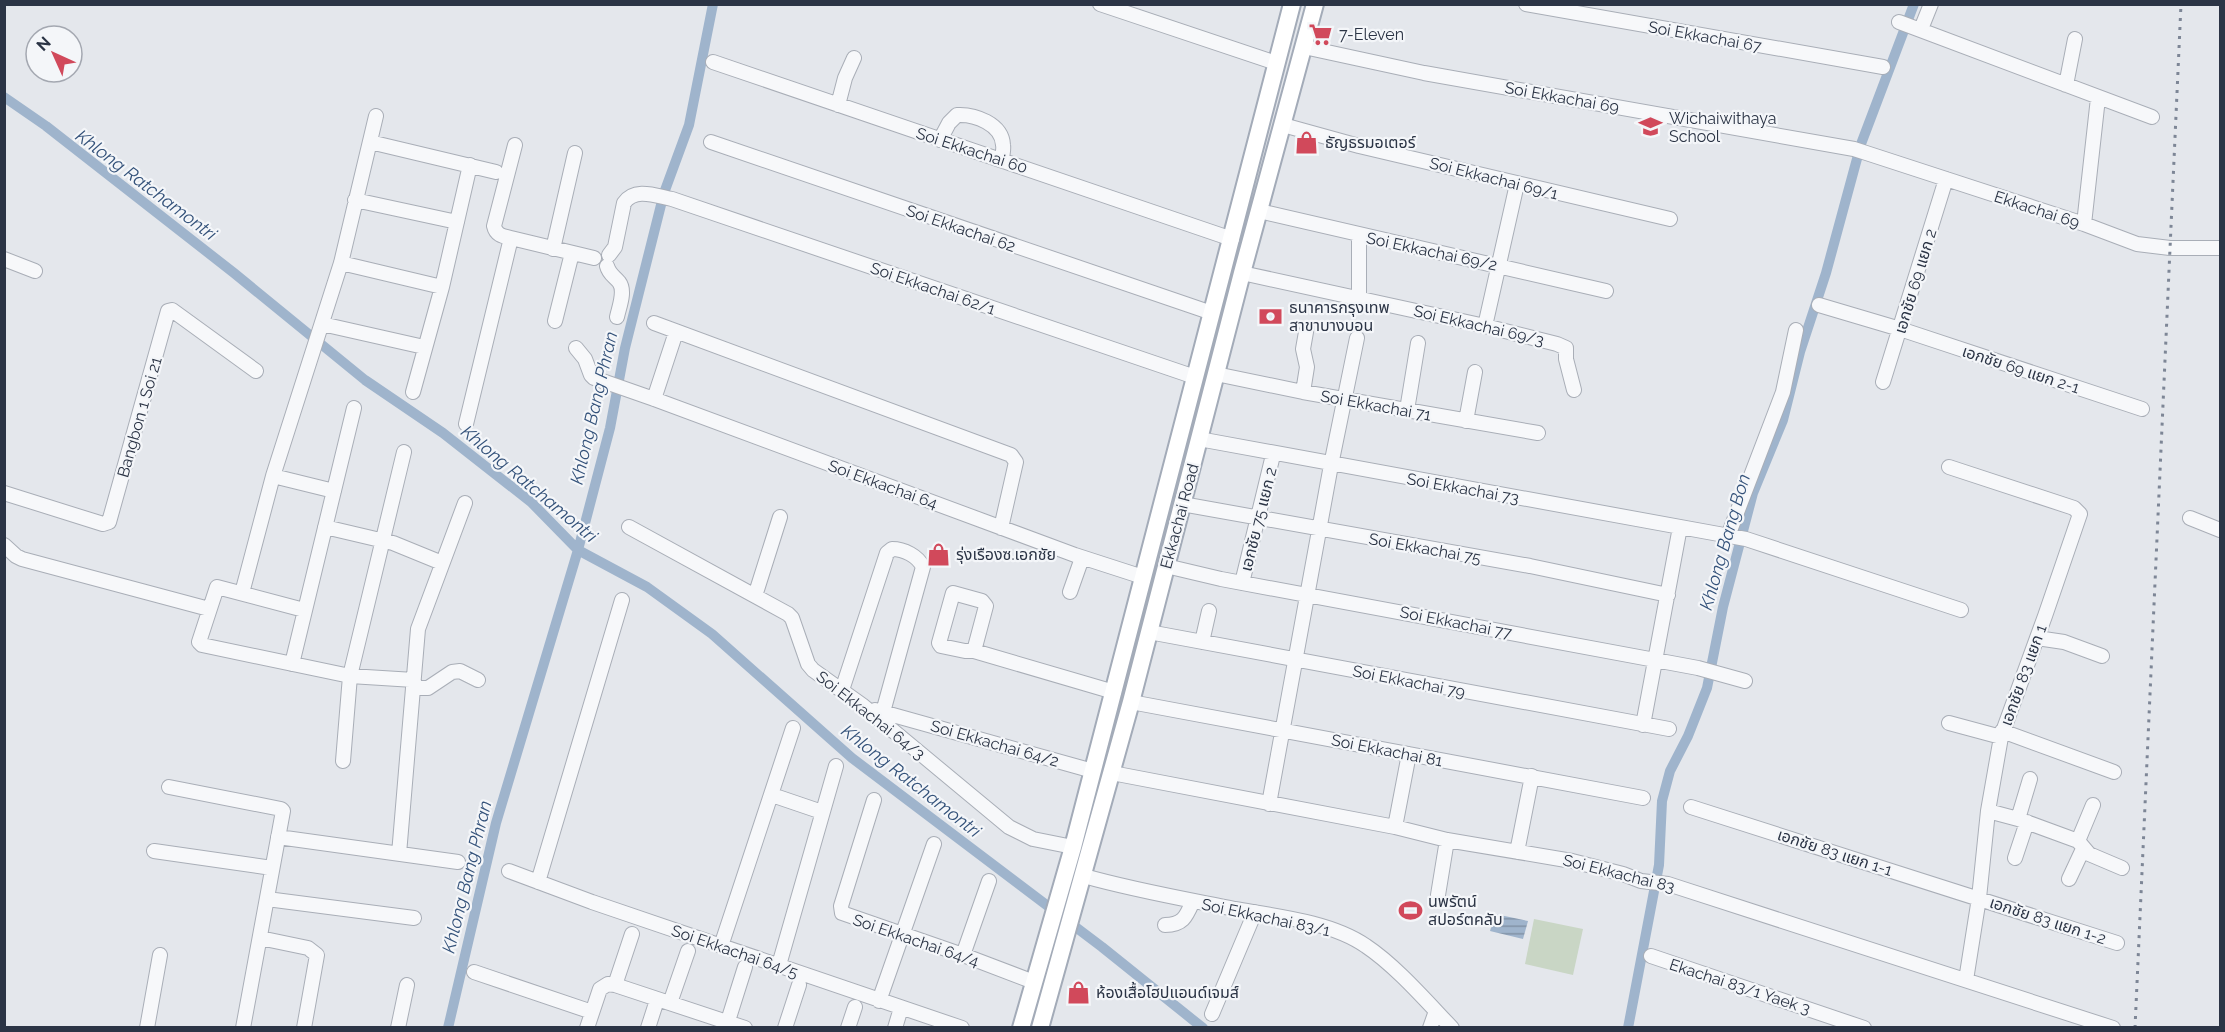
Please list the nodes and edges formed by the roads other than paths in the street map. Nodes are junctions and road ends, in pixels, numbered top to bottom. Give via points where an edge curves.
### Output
1 (1101, 4) edge
2 (1292, 4) edge
3 (1315, 4) edge
4 (1526, 4) edge
5 (1931, 4) edge
6 (1899, 22) dead end
7 (1919, 28) junction
8 (2075, 39) dead end
9 (1304, 47) junction
10 (854, 58) dead end
11 (713, 62) dead end
12 (1276, 63) junction
13 (1883, 67) dead end
14 (2066, 85) junction
15 (2098, 98) junction
16 (838, 105) junction
17 (376, 116) dead end
18 (2152, 117) dead end
19 (1283, 125) junction
20 (940, 140) junction
21 (370, 142) junction
22 (711, 142) dead end
23 (515, 145) dead end
24 (1863, 151) joint
25 (575, 153) dead end
26 (1002, 160) junction
27 (470, 165) junction
28 (496, 172) dead end
29 (1946, 179) junction
30 (1517, 184) junction
31 (355, 200) junction
32 (1259, 211) junction
33 (1670, 219) dead end
34 (456, 222) junction
35 (2084, 224) junction
36 (1359, 235) junction
37 (511, 238) junction
38 (1232, 239) junction
39 (2220, 248) edge
40 (553, 249) junction
41 (572, 253) junction
42 (4, 259) edge
43 (608, 260) junction
44 (340, 263) junction
45 (1498, 266) junction
46 (35, 271) dead end
47 (1242, 273) junction
48 (442, 287) junction
49 (1606, 291) dead end
50 (1359, 299) junction
51 (1819, 305) dead end
52 (1212, 313) junction
53 (617, 317) dead end
54 (555, 321) dead end
55 (654, 323) dead end
56 (1485, 326) junction
57 (320, 328) junction
58 (1900, 329) junction
59 (1796, 330) dead end
60 (676, 332) junction
61 (1306, 332) dead end
62 (1358, 338) dead end
63 (1418, 343) dead end
64 (424, 347) junction
65 (576, 348) dead end
66 (256, 371) dead end
67 (1475, 372) dead end
68 (1216, 374) junction
69 (1195, 377) junction
70 (1883, 382) dead end
71 (1574, 390) dead end
72 (413, 392) dead end
73 (1303, 392) junction
74 (654, 399) junction
75 (1345, 399) junction
76 (354, 408) dead end
77 (2142, 409) dead end
78 (1407, 410) junction
79 (1466, 421) junction
80 (466, 424) dead end
81 (1538, 433) dead end
82 (1199, 440) junction
83 (404, 452) dead end
84 (1273, 454) junction
85 (1331, 465) junction
86 (1949, 467) dead end
87 (273, 476) junction
88 (333, 491) junction
89 (4, 494) edge
90 (465, 503) dead end
91 (1182, 504) junction
92 (780, 517) dead end
93 (1258, 517) junction
94 (2190, 518) dead end
95 (325, 527) junction
96 (629, 527) dead end
97 (1680, 527) junction
98 (1001, 528) junction
99 (1319, 529) junction
100 (2220, 530) edge
101 (1154, 536) junction
102 (1728, 536) junction
103 (382, 540) junction
104 (1173, 540) junction
105 (4, 545) edge
106 (1082, 558) junction
107 (442, 563) junction
108 (1166, 566) junction
109 (1143, 577) junction
110 (1242, 583) junction
111 (1070, 592) dead end
112 (242, 593) junction
113 (1308, 595) junction
114 (1668, 595) junction
115 (755, 596) junction
116 (622, 600) dead end
117 (209, 609) junction
118 (304, 610) junction
119 (1961, 610) dead end
120 (1209, 611) dead end
121 (1149, 632) junction
122 (2037, 638) junction
123 (1202, 642) junction
124 (974, 651) junction
125 (2102, 656) dead end
126 (1295, 660) junction
127 (1655, 660) junction
128 (292, 664) junction
129 (350, 676) junction
130 (478, 680) dead end
131 (1745, 681) dead end
132 (413, 684) junction
133 (842, 690) junction
134 (1114, 692) junction
135 (1131, 702) junction
136 (862, 705) junction
137 (883, 712) junction
138 (1949, 723) dead end
139 (1643, 725) junction
140 (793, 728) dead end
141 (1282, 729) junction
142 (1669, 729) dead end
143 (2001, 734) junction
144 (1409, 754) junction
145 (342, 761) dead end
146 (836, 766) dead end
147 (1093, 771) junction
148 (2114, 772) dead end
149 (1112, 773) junction
150 (1532, 776) junction
151 (2030, 779) dead end
152 (169, 788) dead end
153 (772, 795) junction
154 (1643, 798) dead end
155 (874, 800) dead end
156 (1269, 804) junction
157 (2093, 805) dead end
158 (1691, 807) dead end
159 (822, 812) junction
160 (1988, 812) junction
161 (2022, 821) junction
162 (1395, 827) junction
163 (278, 837) junction
164 (1447, 840) junction
165 (934, 844) dead end
166 (2080, 845) junction
167 (1073, 847) junction
168 (154, 851) dead end
169 (1517, 852) junction
170 (399, 854) junction
171 (2016, 858) dead end
172 (459, 862) dead end
173 (272, 868) junction
174 (2121, 868) dead end
175 (509, 871) dead end
176 (1084, 876) junction
177 (2069, 879) dead end
178 (988, 881) dead end
179 (538, 882) junction
180 (1438, 895) dead end
181 (267, 898) junction
182 (1979, 898) junction
183 (1193, 901) junction
184 (1255, 912) junction
185 (414, 918) dead end
186 (1165, 925) dead end
187 (902, 933) junction
188 (632, 934) dead end
189 (260, 938) junction
190 (2117, 943) dead end
191 (721, 946) junction
192 (688, 951) dead end
193 (160, 955) dead end
194 (963, 955) junction
195 (1650, 956) dead end
196 (779, 965) junction
197 (745, 968) dead end
198 (474, 972) dead end
199 (1966, 980) junction
200 (1034, 982) junction
201 (407, 985) dead end
202 (615, 985) junction
203 (799, 985) dead end
204 (879, 1000) junction
205 (664, 1001) junction
206 (855, 1007) dead end
207 (901, 1008) junction
208 (1436, 1011) junction
209 (592, 1012) junction
210 (1212, 1014) dead end
211 (718, 1022) edge
212 (147, 1028) edge
213 (243, 1028) edge
214 (304, 1028) edge
215 (398, 1028) edge
216 (587, 1028) edge
217 (648, 1028) edge
218 (745, 1028) edge
219 (785, 1028) edge
220 (848, 1028) edge
221 (894, 1028) edge
222 (962, 1028) edge
223 (1021, 1028) edge
224 (1040, 1028) edge
225 (1430, 1028) edge
226 (1452, 1028) edge
227 (1864, 1028) edge
228 (2113, 1028) edge

1 - 12 street
2 - 12 main road, Ekkachai Road
3 - 9 main road, Ekkachai Road
4 - 13 street, Soi Ekkachai 67
5 - 7 street
6 - 7 street
7 - 14 street
8 - 14 street
9 - 19 main road, Ekkachai Road
9 - 24 street, Soi Ekkachai 69 via 1424,73
10 - 16 street
11 - 16 street, Soi Ekkachai 60
12 - 38 main road, Ekkachai Road
14 - 15 street
15 - 18 street
15 - 35 street
16 - 20 street, Soi Ekkachai 60
17 - 21 street
19 - 30 street, Soi Ekkachai 69/1
19 - 32 main road, Ekkachai Road
20 - 26 street, Soi Ekkachai 60
20 - 26 street via 957,115 967,115 992,125 1000,135
21 - 27 street
21 - 31 street
22 - 52 street, Soi Ekkachai 62
23 - 37 street via 495,226 499,235
24 - 29 street, Ekkachai 69
25 - 40 street
26 - 38 street, Soi Ekkachai 60
27 - 28 street
27 - 34 street
29 - 35 street, Ekkachai 69
29 - 58 street, เอกชัย 69 แยก 2
30 - 33 street, Soi Ekkachai 69/1
30 - 45 street
31 - 34 street
31 - 44 street
32 - 36 street, Soi Ekkachai 69/2
32 - 47 main road, Ekkachai Road
34 - 48 street
35 - 39 street, Ekkachai 69 via 2137,244
36 - 45 street, Soi Ekkachai 69/2
36 - 50 street
37 - 40 street
37 - 80 street
38 - 52 main road, Ekkachai Road
40 - 41 street
41 - 43 street via 594,258 600,251
41 - 54 street
42 - 46 street
43 - 53 street via 608,272 623,289
43 - 69 street, Soi Ekkachai 62/1 via 615,247 624,203 642,193 672,199
44 - 48 street
44 - 57 street
45 - 49 street, Soi Ekkachai 69/2
45 - 56 street
47 - 50 street, Soi Ekkachai 69/3
47 - 68 main road, Ekkachai Road
48 - 64 street
50 - 56 street, Soi Ekkachai 69/3
51 - 58 street, เอกชัย 69 แยก 2-1
52 - 69 main road, Ekkachai Road
55 - 60 street
56 - 71 street, Soi Ekkachai 69/3 via 1565,347
57 - 64 street
57 - 87 street
58 - 70 street, เอกชัย 69 แยก 2
58 - 77 street, เอกชัย 69 แยก 2-1
59 - 102 street via 1783,392
60 - 74 street
60 - 98 street via 1011,455 1016,462
61 - 73 street
62 - 75 street
63 - 78 street
64 - 72 street
65 - 74 street, Soi Ekkachai 64 via 591,375 600,381
66 - 89 street, Bangbon 1 Soi 21 via 172,310 168,311 109,522 103,524
67 - 79 street
68 - 73 street, Soi Ekkachai 71
68 - 82 main road, Ekkachai Road
69 - 101 main road, Ekkachai Road
73 - 75 street, Soi Ekkachai 71
74 - 98 street, Soi Ekkachai 64
75 - 78 street, Soi Ekkachai 71
75 - 85 street
76 - 88 street
78 - 79 street, Soi Ekkachai 71
79 - 81 street, Soi Ekkachai 71
82 - 84 street, Soi Ekkachai 73
82 - 91 main road, Ekkachai Road
83 - 103 street
84 - 85 street, Soi Ekkachai 73
84 - 93 street, เอกชัย 75 แยก 2
85 - 97 street, Soi Ekkachai 73
85 - 99 street
86 - 122 street, เอกชัย 83 แยก 1 via 2074,508 2080,514
87 - 88 street
87 - 112 street
88 - 95 street
90 - 107 street
91 - 93 street, Soi Ekkachai 75
91 - 104 main road, Ekkachai Road
92 - 115 street
93 - 99 street, Soi Ekkachai 75
93 - 110 street, เอกชัย 75 แยก 2
94 - 100 street
95 - 103 street
95 - 118 street
96 - 115 street, Soi Ekkachai 64/3
97 - 102 street, Soi Ekkachai 73
97 - 114 street
98 - 106 street, Soi Ekkachai 64
99 - 113 street
99 - 114 street, Soi Ekkachai 75
101 - 104 main road
101 - 109 main road, Ekkachai Road
102 - 119 street, Soi Ekkachai 73
103 - 107 street
103 - 129 street
104 - 108 main road, Ekkachai Road
105 - 117 street via 22,559
106 - 109 street, Soi Ekkachai 64
106 - 111 street
107 - 132 street via 418,629
108 - 110 street, Soi Ekkachai 77
108 - 121 main road, Ekkachai Road
109 - 134 main road, Ekkachai Road
110 - 113 street, Soi Ekkachai 77
112 - 117 street via 217,587
112 - 118 street
113 - 126 street
113 - 127 street, Soi Ekkachai 77
114 - 127 street
115 - 133 street, Soi Ekkachai 64/3 via 792,618 808,664
116 - 179 street
117 - 128 street via 200,644
118 - 128 street
120 - 123 street
121 - 123 street, Soi Ekkachai 79
121 - 135 main road, Ekkachai Road
122 - 125 street via 2064,642
122 - 143 street, เอกชัย 83 แยก 1
123 - 126 street, Soi Ekkachai 79
124 - 124 street via 944,648 939,643 953,593 982,601 986,606
124 - 134 street
126 - 139 street, Soi Ekkachai 79
126 - 141 street
127 - 131 street, Soi Ekkachai 77
127 - 139 street
128 - 129 street
129 - 132 street
129 - 145 street
130 - 132 street via 460,671 428,688
132 - 170 street
133 - 136 street, Soi Ekkachai 64/3
133 - 137 street via 887,553 898,549 918,558 923,567
134 - 147 main road, Ekkachai Road
135 - 141 street, Soi Ekkachai 81
135 - 149 main road, Ekkachai Road
136 - 137 street, Soi Ekkachai 64/2
136 - 167 street, Soi Ekkachai 64/3 via 1009,827 1033,839
137 - 147 street, Soi Ekkachai 64/2
138 - 143 street
139 - 142 street, Soi Ekkachai 79
140 - 153 street
141 - 144 street, Soi Ekkachai 81
141 - 156 street
143 - 148 street
143 - 160 street, เอกชัย 83 แยก 1
144 - 150 street, Soi Ekkachai 81
144 - 162 street
146 - 159 street
147 - 167 main road, Ekkachai Road
149 - 156 street, Soi Ekkachai 83
149 - 176 main road, Ekkachai Road
150 - 154 street, Soi Ekkachai 81
150 - 169 street
151 - 161 street
152 - 163 street via 281,809
153 - 159 street
153 - 191 street
155 - 187 street, Soi Ekkachai 64/4 via 842,913
156 - 162 street, Soi Ekkachai 83
157 - 166 street
158 - 182 street, เอกชัย 83 แยก 1-1
159 - 196 street
160 - 161 street
160 - 182 street, เอกชัย 83 แยก 1
161 - 166 street
161 - 171 street
162 - 164 street, Soi Ekkachai 83
163 - 170 street
163 - 173 street
164 - 169 street, Soi Ekkachai 83
164 - 180 street
165 - 187 street
166 - 174 street via 2089,854
166 - 177 street
167 - 200 main road, Ekkachai Road
168 - 173 street
169 - 199 street, Soi Ekkachai 83 via 1668,884
170 - 172 street
173 - 181 street
175 - 179 street, Soi Ekkachai 64/5
176 - 183 street, Soi Ekkachai 83/1
176 - 224 main road, Ekkachai Road
178 - 194 street
179 - 191 street, Soi Ekkachai 64/5
181 - 185 street
181 - 189 street
182 - 190 street, เอกชัย 83 แยก 1-2
182 - 199 street, เอกชัย 83 แยก 1
183 - 184 street, Soi Ekkachai 83/1
183 - 186 street via 1182,922
184 - 208 street, Soi Ekkachai 83/1 via 1344,934 1365,945
184 - 210 street
187 - 194 street, Soi Ekkachai 64/4
187 - 204 street
188 - 202 street
189 - 213 street
189 - 214 street via 308,948 317,955
191 - 196 street, Soi Ekkachai 64/5
192 - 205 street
193 - 212 street
194 - 200 street, Soi Ekkachai 64/4
195 - 227 street, Ekachai 83/1 Yaek 3
196 - 204 street, Soi Ekkachai 64/5
197 - 211 street
198 - 209 street
199 - 228 street, Soi Ekkachai 83
200 - 223 main road, Ekkachai Road
201 - 215 street
202 - 205 street
202 - 209 street via 600,989
203 - 219 street
204 - 207 street, Soi Ekkachai 64/5
205 - 211 street
205 - 217 street
206 - 220 street
207 - 221 street
207 - 222 street, Soi Ekkachai 64/5
208 - 225 street
208 - 226 street, Soi Ekkachai 83/1
209 - 216 street
211 - 218 street

